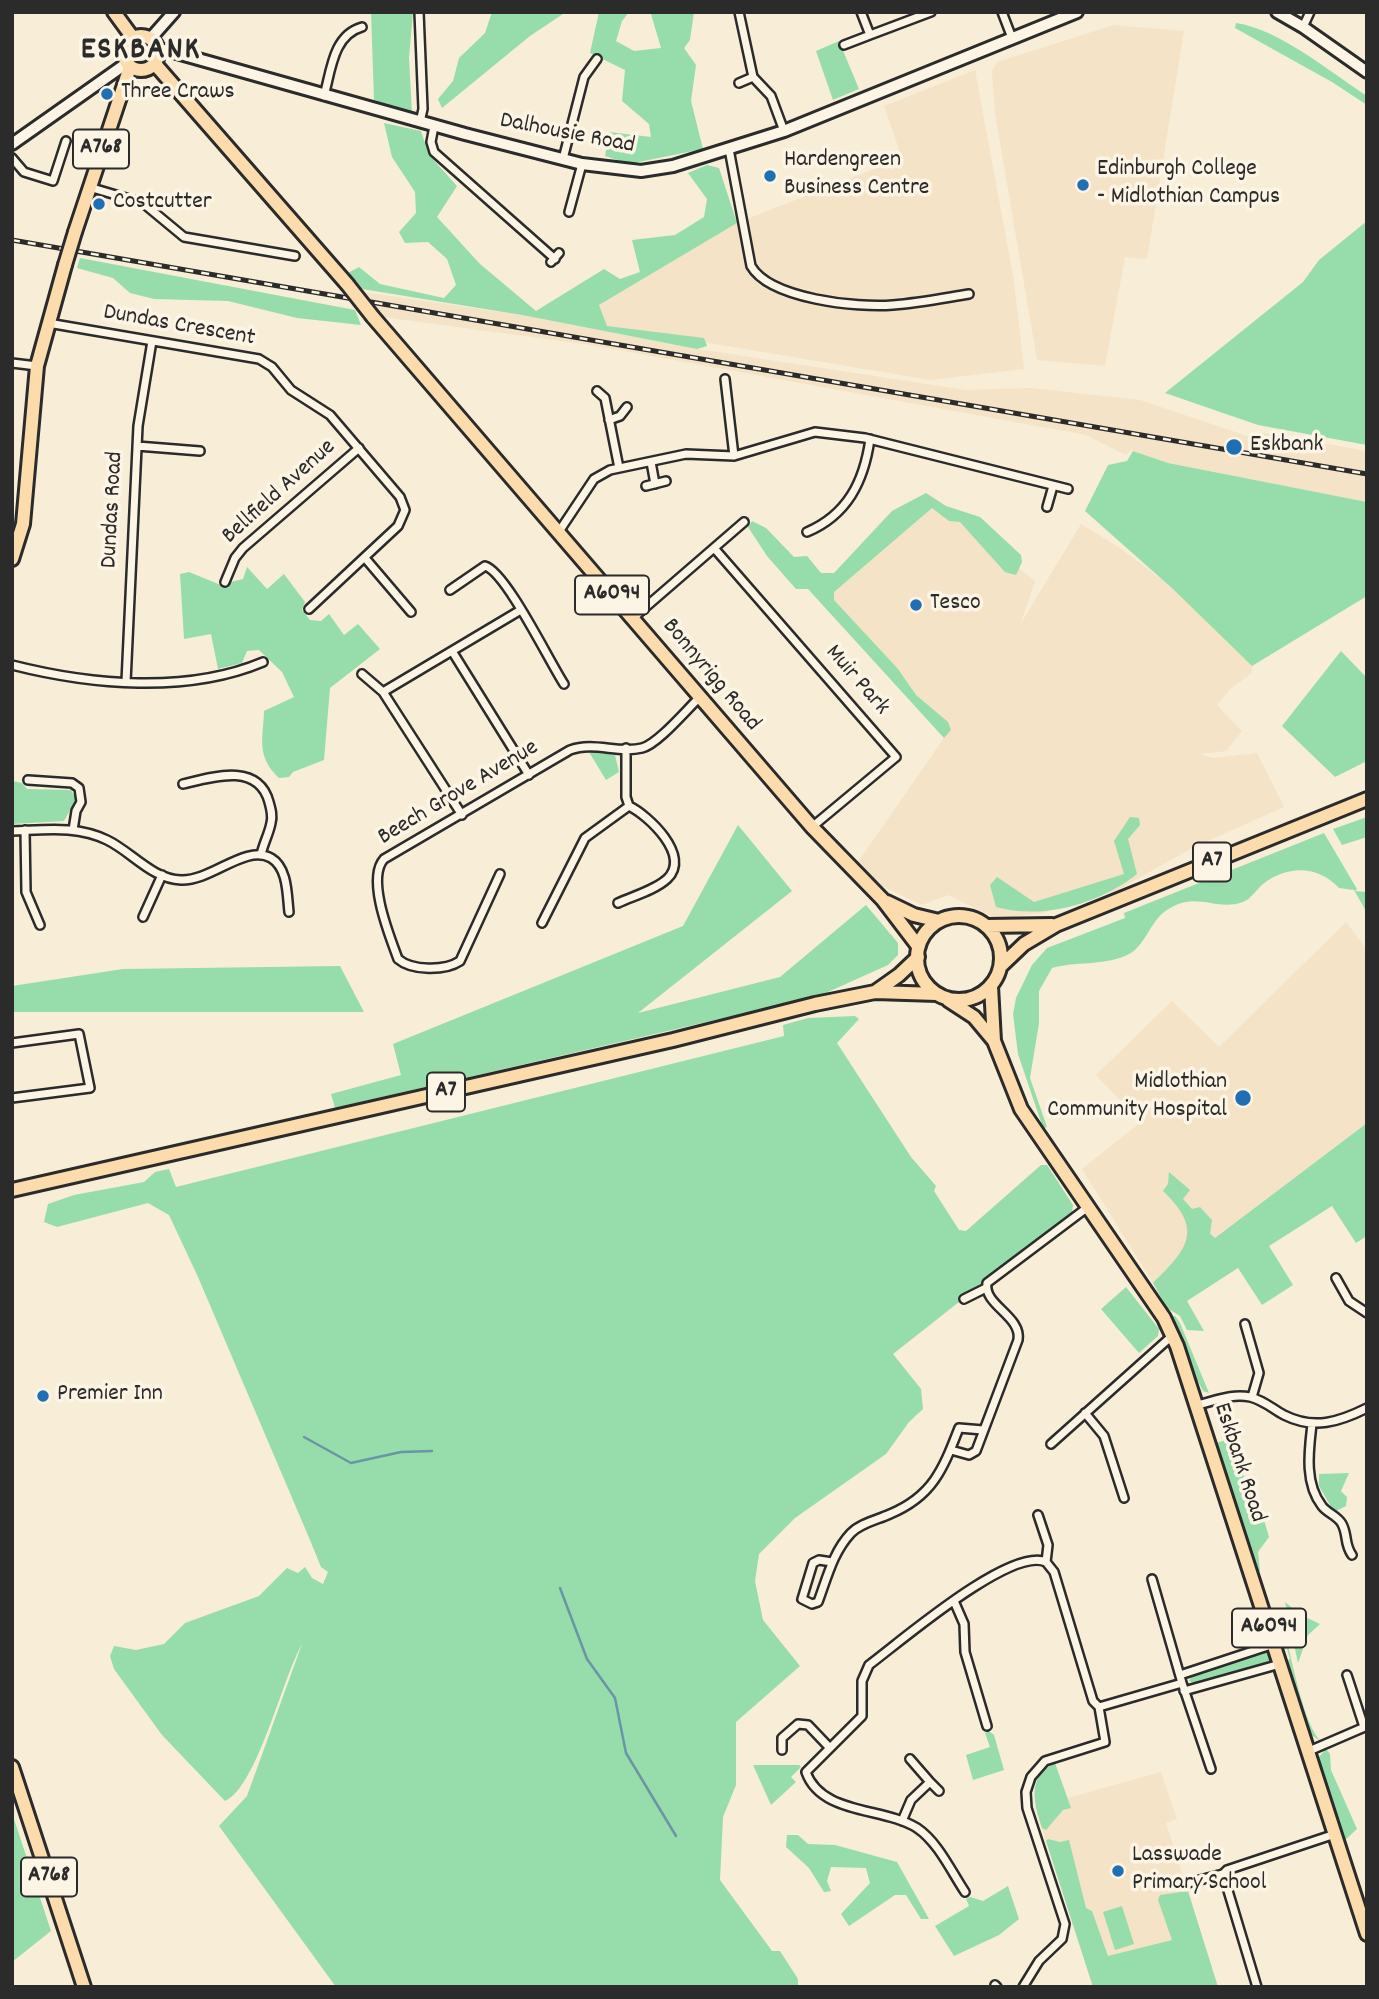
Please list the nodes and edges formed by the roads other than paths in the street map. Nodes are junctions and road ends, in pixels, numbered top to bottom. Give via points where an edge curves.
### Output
1 (114, 12) edge
2 (174, 12) edge
3 (419, 12) edge
4 (738, 12) edge
5 (861, 12) edge
6 (931, 12) edge
7 (1002, 12) edge
8 (1077, 12) edge
9 (1277, 12) edge
10 (1310, 12) edge
11 (362, 27) dead end
12 (1303, 27) junction
13 (870, 35) junction
14 (133, 38) junction
15 (151, 38) junction
16 (1012, 38) junction
17 (844, 45) dead end
18 (157, 57) junction
19 (597, 59) dead end
20 (129, 65) junction
21 (1367, 72) edge
22 (753, 77) junction
23 (738, 83) dead end
24 (323, 97) junction
25 (419, 122) junction
26 (434, 126) junction
27 (784, 131) junction
28 (66, 141) dead end
29 (12, 144) edge
30 (729, 149) junction
31 (12, 158) edge
32 (563, 159) junction
33 (582, 163) junction
34 (88, 187) junction
35 (569, 212) dead end
36 (295, 256) dead end
37 (555, 258) dead end
38 (970, 294) dead end
39 (48, 323) junction
40 (152, 341) junction
41 (12, 363) edge
42 (37, 366) junction
43 (725, 379) dead end
44 (597, 391) dead end
45 (627, 407) dead end
46 (609, 420) junction
47 (870, 439) junction
48 (137, 446) junction
49 (359, 448) junction
50 (200, 451) dead end
51 (734, 456) junction
52 (650, 462) junction
53 (619, 468) junction
54 (666, 481) dead end
55 (655, 484) junction
56 (646, 486) dead end
57 (1053, 486) junction
58 (1068, 489) dead end
59 (1047, 507) dead end
60 (744, 522) dead end
61 (558, 533) junction
62 (807, 533) dead end
63 (714, 548) junction
64 (365, 558) junction
65 (12, 559) edge
66 (229, 569) junction
67 (239, 572) dead end
68 (225, 582) dead end
69 (450, 590) dead end
70 (309, 609) dead end
71 (407, 611) dead end
72 (519, 611) junction
73 (633, 618) junction
74 (452, 650) junction
75 (250, 657) dead end
76 (263, 662) dead end
77 (12, 666) edge
78 (251, 667) junction
79 (362, 674) dead end
80 (127, 682) junction
81 (564, 684) dead end
82 (383, 692) junction
83 (700, 697) junction
84 (626, 748) junction
85 (529, 775) junction
86 (28, 780) dead end
87 (183, 784) dead end
88 (1367, 799) edge
89 (629, 806) junction
90 (462, 815) junction
91 (812, 827) junction
92 (25, 830) junction
93 (73, 830) junction
94 (12, 831) edge
95 (261, 855) junction
96 (500, 874) dead end
97 (162, 875) junction
98 (496, 884) junction
99 (505, 888) dead end
100 (883, 900) junction
101 (618, 903) dead end
102 (289, 912) dead end
103 (143, 917) dead end
104 (939, 921) junction
105 (542, 923) dead end
106 (40, 925) dead end
107 (1056, 925) junction
108 (986, 926) junction
109 (918, 952) junction
110 (1002, 965) junction
111 (991, 986) junction
112 (874, 992) junction
113 (942, 996) junction
114 (994, 1041) junction
115 (12, 1043) edge
116 (12, 1098) edge
117 (14, 1191) edge
118 (1088, 1207) junction
119 (1336, 1278) dead end
120 (986, 1288) junction
121 (964, 1299) dead end
122 (1367, 1313) edge
123 (1245, 1324) dead end
124 (1172, 1335) junction
125 (1251, 1397) junction
126 (1197, 1405) junction
127 (1367, 1408) edge
128 (1085, 1413) junction
129 (1312, 1424) junction
130 (983, 1430) junction
131 (1051, 1444) dead end
132 (951, 1450) junction
133 (1124, 1498) dead end
134 (1038, 1515) dead end
135 (1352, 1555) dead end
136 (832, 1562) junction
137 (1046, 1562) junction
138 (1152, 1579) dead end
139 (954, 1601) junction
140 (1274, 1644) junction
141 (1280, 1664) junction
142 (1180, 1675) junction
143 (1348, 1675) dead end
144 (1183, 1687) junction
145 (1099, 1707) junction
146 (987, 1726) dead end
147 (1366, 1726) edge
148 (829, 1748) junction
149 (782, 1751) dead end
150 (1308, 1751) junction
151 (910, 1759) dead end
152 (12, 1767) edge
153 (1211, 1769) dead end
154 (930, 1782) junction
155 (939, 1791) dead end
156 (902, 1821) junction
157 (1335, 1835) junction
158 (1223, 1874) junction
159 (1184, 1884) dead end
160 (965, 1892) dead end
161 (1367, 1934) edge
162 (84, 1987) edge
163 (1023, 1987) edge
164 (1257, 1987) edge

1 - 14 main road
2 - 15 main road
3 - 25 street via 423,109
4 - 22 street
5 - 13 street
6 - 13 street
7 - 16 street
8 - 16 main road, Dalhousie Road
9 - 12 main road
10 - 12 street
11 - 24 street via 345,35 338,46
12 - 21 main road
13 - 17 street
14 - 15 main road
14 - 20 main road via 124,50
15 - 18 main road, A6094
16 - 27 main road, Dalhousie Road
18 - 20 main road via 144,70
18 - 24 main road, Dalhousie Road via 166,50
18 - 61 main road, Bonnyrigg Road / A6094, bridge
19 - 32 street via 584,77
20 - 29 main road
20 - 34 main road, A768
22 - 23 street
22 - 27 street via 771,96
24 - 25 main road, Dalhousie Road
25 - 26 main road, Dalhousie Road
26 - 32 main road, Dalhousie Road
26 - 37 street via 434,152
27 - 30 main road, Dalhousie Road
28 - 31 street via 53,181 24,172
30 - 33 main road, Dalhousie Road via 641,171
30 - 38 street via 751,266 761,279 791,293 850,304 891,305
32 - 33 main road, Dalhousie Road
33 - 35 street
34 - 36 street via 143,203 184,237
34 - 39 main road, A768, bridge
39 - 40 street, Dundas Crescent
39 - 42 main road, A768
40 - 48 street, Dundas Road
40 - 49 street, Dundas Crescent via 267,362 291,390 330,415
41 - 42 street
42 - 65 main road, A768 via 23,524
43 - 51 street
44 - 46 street via 605,398
45 - 46 street
46 - 53 street
47 - 51 street via 815,432
47 - 57 street
47 - 62 street via 861,478 844,510
48 - 50 street
48 - 80 street, Dundas Road
49 - 64 street, Dundas Crescent via 400,497 405,510 398,526
49 - 66 street, Bellfield Avenue via 243,548
51 - 52 street via 693,453
52 - 53 street
52 - 55 street
53 - 61 street via 594,479
54 - 55 street
55 - 56 street
57 - 58 street
57 - 59 street
60 - 63 street
61 - 73 main road, Bonnyrigg Road / A6094
63 - 73 street
63 - 91 street, Muir Park via 896,757
64 - 70 street
64 - 71 street
66 - 67 street, Bellfield Avenue
66 - 68 street, Bellfield Avenue
69 - 72 street via 485,566 492,568
72 - 74 street
72 - 81 street via 561,672
73 - 83 main road, Bonnyrigg Road / A6094
74 - 82 street
74 - 85 street
75 - 78 street
76 - 78 street
77 - 80 street
78 - 80 street via 198,680
79 - 82 street
82 - 90 street
83 - 84 street, Beech Grove Avenue via 649,745
83 - 91 main road, Bonnyrigg Road / A6094
84 - 85 street, Beech Grove Avenue via 578,747
84 - 89 street
85 - 90 street, Beech Grove Avenue
86 - 93 street via 72,783 79,788 82,802
87 - 95 street via 236,775 258,784 267,794 272,812
88 - 107 main road, A7
89 - 101 street via 646,815 670,846 673,865 666,880
89 - 105 street via 585,838
90 - 98 street, Beech Grove Avenue via 380,863 381,911 398,959 414,967 456,964
91 - 100 main road, Bonnyrigg Road / A6094
92 - 93 street
92 - 94 street
92 - 106 street via 26,892
93 - 97 street via 106,839
95 - 97 street via 243,857 203,877 186,880
95 - 102 street via 277,862 283,874
96 - 98 street, Beech Grove Avenue
97 - 103 street
98 - 99 street
100 - 104 main road, Bonnyrigg Road / A6094
100 - 109 main road, Bonnyrigg Road / A6094
104 - 108 main road via 964,916
104 - 109 main road via 926,931
107 - 108 main road, A7
107 - 110 main road, A7 via 1024,944
108 - 110 main road via 996,939
109 - 112 main road, A7 via 899,975
109 - 113 main road via 922,975
110 - 111 main road
111 - 113 main road via 971,998
111 - 114 main road, Eskbank Road / A6094
112 - 113 main road, A7
112 - 117 main road, A7
113 - 114 main road, Eskbank Road / A6094 via 974,1017
114 - 118 main road, Eskbank Road / A6094 via 1027,1119
115 - 116 street via 79,1034 90,1088
118 - 120 street via 990,1279
118 - 124 main road, Eskbank Road / A6094
119 - 122 street via 1349,1301
120 - 121 street
120 - 130 street via 1017,1326 1019,1336
123 - 125 street via 1259,1373
124 - 126 main road, Eskbank Road / A6094
124 - 128 street
125 - 126 street via 1233,1396
125 - 129 street via 1285,1416
126 - 140 main road, Eskbank Road / A6094
127 - 129 street via 1339,1420
128 - 131 street
128 - 133 street via 1104,1436
129 - 135 street via 1313,1488 1319,1502 1340,1521
130 - 132 street via 962,1427
130 - 132 street via 973,1454
132 - 136 street via 924,1495 858,1528
134 - 137 street via 1048,1545
136 - 136 street via 818,1602 802,1599 813,1563
137 - 139 street via 1004,1567
137 - 145 street via 1054,1572 1093,1701
138 - 142 street
139 - 146 street via 964,1624 965,1652
139 - 148 street via 869,1665 862,1681 862,1716
140 - 141 main road, Eskbank Road / A6094
140 - 142 street
141 - 144 street
141 - 150 main road, Eskbank Road / A6094
142 - 144 street
143 - 147 street
144 - 145 street
144 - 153 street
145 - 163 street via 1105,1742 1052,1757 1039,1766 1028,1784 1027,1808 1065,1924 1062,1939 1039,1961
147 - 150 street
148 - 149 street via 808,1725 798,1724 782,1738
148 - 156 street via 806,1772 825,1796
150 - 157 main road, Eskbank Road / A6094
151 - 154 street
152 - 162 main road, A768
154 - 155 street
154 - 156 street via 911,1800
156 - 160 street via 932,1842
157 - 158 street
157 - 161 main road, Eskbank Road / A6094
158 - 159 street
158 - 164 street

